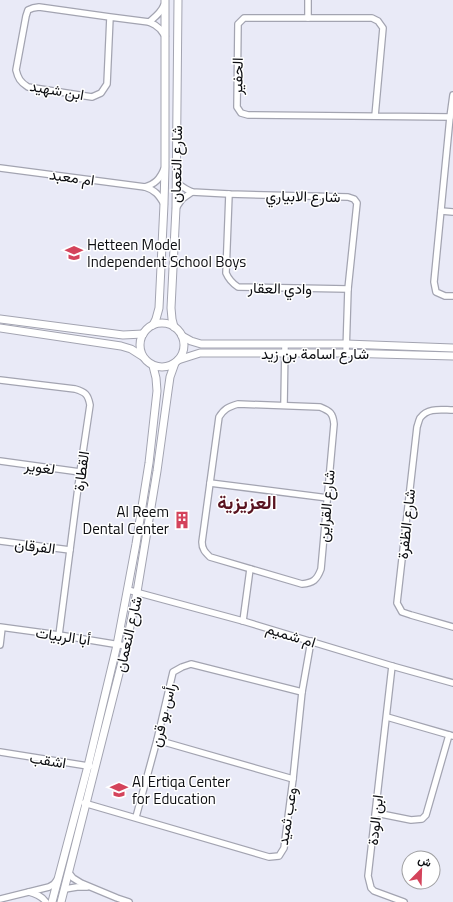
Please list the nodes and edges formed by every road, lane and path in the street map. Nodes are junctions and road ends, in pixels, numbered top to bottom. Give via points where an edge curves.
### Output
1 (178, 0) edge
2 (308, 0) edge
3 (165, 2) edge
4 (110, 17) junction
5 (308, 18) junction
6 (149, 22) junction
7 (165, 36) junction
8 (453, 95) edge
9 (375, 116) junction
10 (450, 117) junction
11 (165, 167) junction
12 (0, 168) edge
13 (176, 179) junction
14 (145, 187) junction
15 (192, 192) junction
16 (229, 194) junction
17 (164, 204) junction
18 (176, 208) junction
19 (441, 211) junction
20 (453, 212) edge
21 (348, 289) junction
22 (453, 296) edge
23 (0, 319) edge
24 (153, 325) junction
25 (174, 327) junction
26 (0, 328) edge
27 (143, 334) junction
28 (182, 336) junction
29 (285, 344) junction
30 (346, 344) junction
31 (453, 348) edge
32 (285, 353) junction
33 (346, 353) junction
34 (142, 356) junction
35 (453, 356) edge
36 (177, 361) junction
37 (153, 366) junction
38 (0, 380) edge
39 (284, 405) junction
40 (453, 410) edge
41 (0, 461) edge
42 (80, 472) junction
43 (210, 483) junction
44 (328, 498) junction
45 (0, 541) edge
46 (70, 550) junction
47 (250, 569) junction
48 (128, 590) junction
49 (137, 592) junction
50 (243, 621) junction
51 (453, 627) edge
52 (1, 628) edge
53 (59, 635) junction
54 (311, 641) junction
55 (0, 645) edge
56 (117, 645) junction
57 (126, 646) junction
58 (392, 666) junction
59 (453, 682) edge
60 (302, 692) junction
61 (386, 716) junction
62 (451, 736) edge
63 (157, 740) junction
64 (0, 752) edge
65 (96, 764) junction
66 (88, 766) junction
67 (293, 779) junction
68 (79, 801) junction
69 (87, 803) junction
70 (376, 813) junction
71 (136, 818) junction
72 (69, 873) junction
73 (60, 874) junction
74 (93, 888) junction
75 (65, 889) junction
76 (28, 892) junction
77 (0, 900) edge
78 (116, 900) edge
79 (46, 902) edge
80 (52, 902) edge
81 (62, 902) edge
82 (129, 902) edge
83 (404, 902) edge

1 - 13 street, شارع النعمان
2 - 5 street
3 - 6 street via 162,10
3 - 7 street, شارع النعمان
4 - 4 street, ابن شهيد via 39,7 28,10 16,70 21,83 28,87 92,97 101,93 107,84
4 - 6 street, ابن شهيد
5 - 9 street, الحفير via 372,18 383,28
5 - 9 street, الحفير via 244,18 238,24 237,107 241,113
6 - 7 street
7 - 11 street, شارع النعمان
8 - 10 street
9 - 10 street, الحفير
10 - 19 street
11 - 14 street via 158,180
11 - 17 street, شارع النعمان
12 - 14 street, ام معبد
13 - 15 street via 180,185
13 - 18 street, شارع النعمان
14 - 17 street, ام معبد via 158,194
15 - 16 street, شارع الابياري
15 - 18 street via 182,199
16 - 21 street, وادي العقار via 226,273 232,283 238,287
16 - 21 street, شارع الابياري via 354,199 357,203
17 - 24 street, شارع النعمان via 159,308
18 - 25 street, شارع النعمان via 171,308
19 - 20 street
19 - 22 street via 434,282 436,292
21 - 30 street, شارع الابياري
23 - 27 street via 123,335
24 - 25 street via 164,324
24 - 27 street
25 - 28 street
26 - 34 street via 121,346
27 - 34 street via 140,345
28 - 29 street, شارع اسامة بن زيد via 201,344
28 - 36 street via 184,348
29 - 30 street, شارع اسامة بن زيد
29 - 32 street
30 - 31 street, شارع اسامة بن زيد
30 - 33 street, شارع الابياري
32 - 33 street, شارع اسامة بن زيد
32 - 36 street, شارع اسامة بن زيد via 200,353
32 - 39 street
33 - 35 street, شارع اسامة بن زيد
34 - 37 street
36 - 37 street via 165,367
36 - 49 street, شارع النعمان via 170,377
37 - 48 street, شارع النعمان via 157,391 149,463
38 - 42 street, القطارة via 75,389 87,395 90,405
39 - 43 street, شارع القراين via 238,404 223,411 219,417
39 - 44 street, شارع القراين via 320,407 329,410 333,417
40 - 51 street, شارع الظفرة via 434,409 420,418 417,427 397,603 402,612
41 - 42 street, لغوير
42 - 46 street, القطارة
43 - 44 street
43 - 47 street, شارع القراين via 202,548 210,557
44 - 47 street, شارع القراين via 321,569 315,580 302,584
45 - 46 street, الفرقان
46 - 53 street, القطارة
47 - 50 street
48 - 49 street, ام شميم
48 - 56 street, شارع النعمان
49 - 50 street, ام شميم
49 - 57 street, شارع النعمان
50 - 54 street, ام شميم
52 - 53 street, أبا الربيات
52 - 55 street
53 - 56 street, أبا الربيات
54 - 58 street, ام شميم
54 - 60 street, وعب ثميد
56 - 57 street, أبا الربيات
56 - 66 street, شارع النعمان
57 - 65 street, شارع النعمان
58 - 59 street, ام شميم
58 - 61 street, ابن الودة
60 - 63 street, رأس بو قرن via 191,664 174,672
60 - 67 street, وعب ثميد
61 - 62 street
61 - 70 street, ابن الودة
62 - 70 street via 426,815 422,819 411,820
63 - 67 street
63 - 71 street, رأس بو قرن
64 - 66 street, اشقب
65 - 66 street, اشقب
65 - 69 street, شارع النعمان
66 - 68 street, شارع النعمان
67 - 71 street, وعب ثميد via 284,848 279,856 269,857
68 - 69 street, وعب ثميد
68 - 73 street, شارع النعمان
69 - 71 street, وعب ثميد
69 - 72 street, شارع النعمان
70 - 83 street, ابن الودة via 368,876 371,888
72 - 74 street via 77,881
72 - 75 street, شارع النعمان
73 - 76 street via 54,884
73 - 80 street, شارع النعمان
74 - 75 street
74 - 78 street
75 - 81 street, شارع النعمان
76 - 77 street
76 - 79 street via 43,897
78 - 82 street

